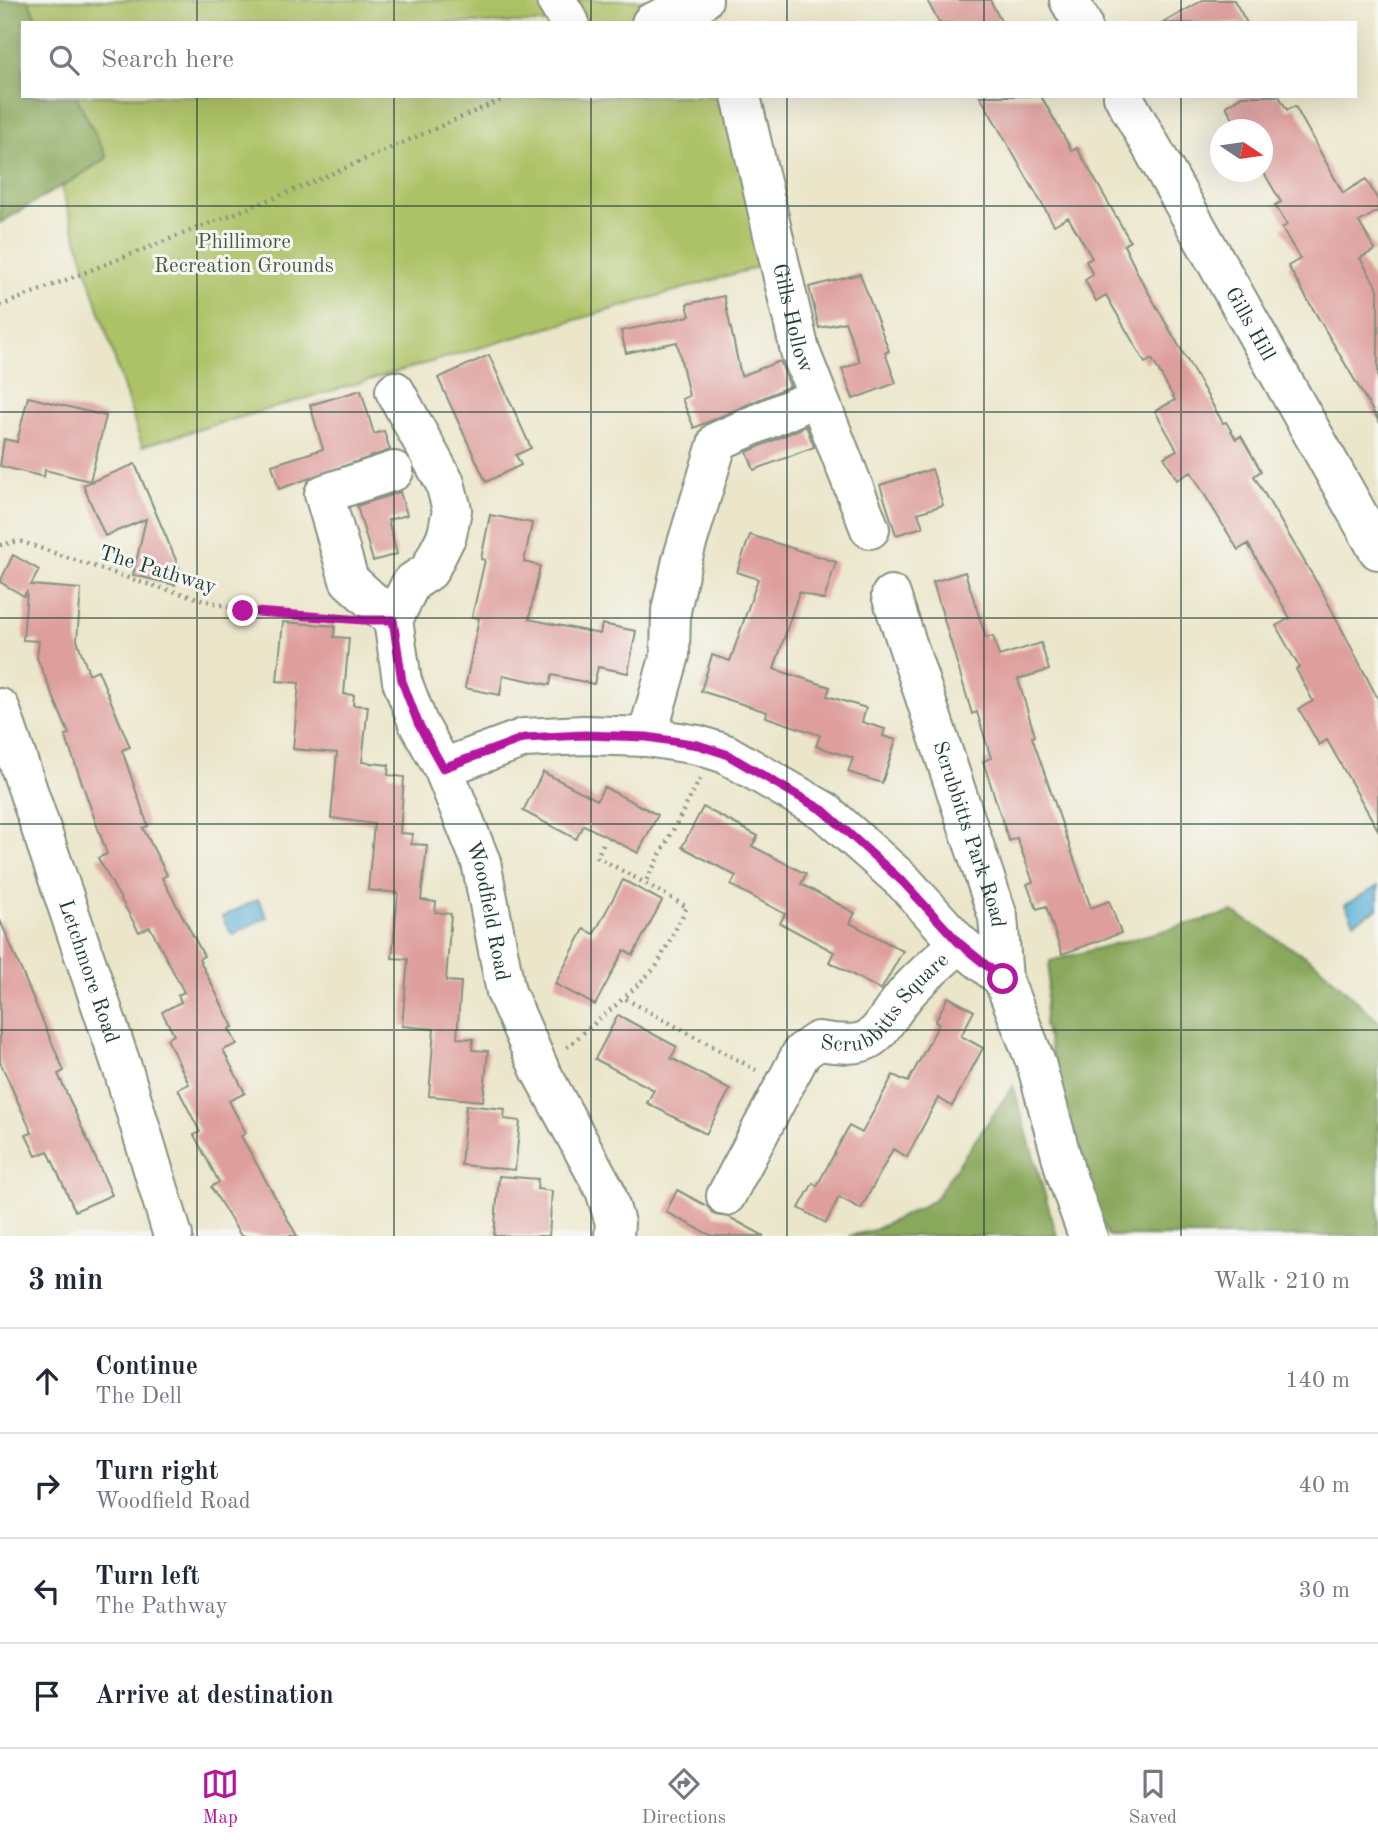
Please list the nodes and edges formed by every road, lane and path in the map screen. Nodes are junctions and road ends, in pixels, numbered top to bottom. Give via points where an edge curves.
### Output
1 (555, 0) edge
2 (703, 0) edge
3 (719, 0) edge
4 (569, 21) edge
5 (656, 21) edge
6 (724, 21) edge
7 (505, 98) edge
8 (741, 98) edge
9 (1124, 98) edge
10 (0, 306) edge
11 (395, 391) dead end
12 (797, 406) dead end
13 (394, 471) dead end
14 (870, 529) dead end
15 (0, 545) edge
16 (1378, 550) edge
17 (891, 595) dead end
18 (393, 620) junction
19 (0, 708) edge
20 (647, 737) junction
21 (715, 750) junction
22 (443, 768) junction
23 (603, 844) dead end
24 (645, 883) junction
25 (959, 943) junction
26 (1003, 979) junction
27 (624, 998) junction
28 (540, 1070) junction
29 (784, 1086) junction
30 (726, 1196) dead end
31 (173, 1236) edge
32 (614, 1236) edge
33 (1088, 1236) edge

1 - 4 street
2 - 5 street
3 - 6 street
7 - 10 path via 299,188
8 - 14 street, Gills Hollow via 800,351
9 - 16 street, Gills Hill
11 - 18 street via 445,483 452,510 447,535 429,571 411,583
12 - 20 street via 718,441 682,560 671,611 670,655
13 - 18 street via 324,494 349,580
15 - 18 path, The Pathway via 19,541 243,611
17 - 26 street, Scrubbitts Park Road via 998,917
18 - 22 street, Woodfield Road via 402,681
19 - 31 street, Letchmore Road via 124,1073
20 - 21 street
20 - 22 street via 524,738
21 - 24 path
21 - 25 street via 824,811 904,883
22 - 28 street, Woodfield Road via 481,862 506,992
23 - 24 path via 597,857
24 - 27 path via 687,907 656,967
25 - 26 street
25 - 29 street, Scrubbitts Square via 905,995 877,1036 850,1046 818,1041 802,1052
26 - 33 street, Scrubbitts Park Road via 1036,1063
27 - 28 path
27 - 29 path
28 - 32 street, Woodfield Road via 605,1191 615,1223
29 - 30 street, Scrubbitts Square

